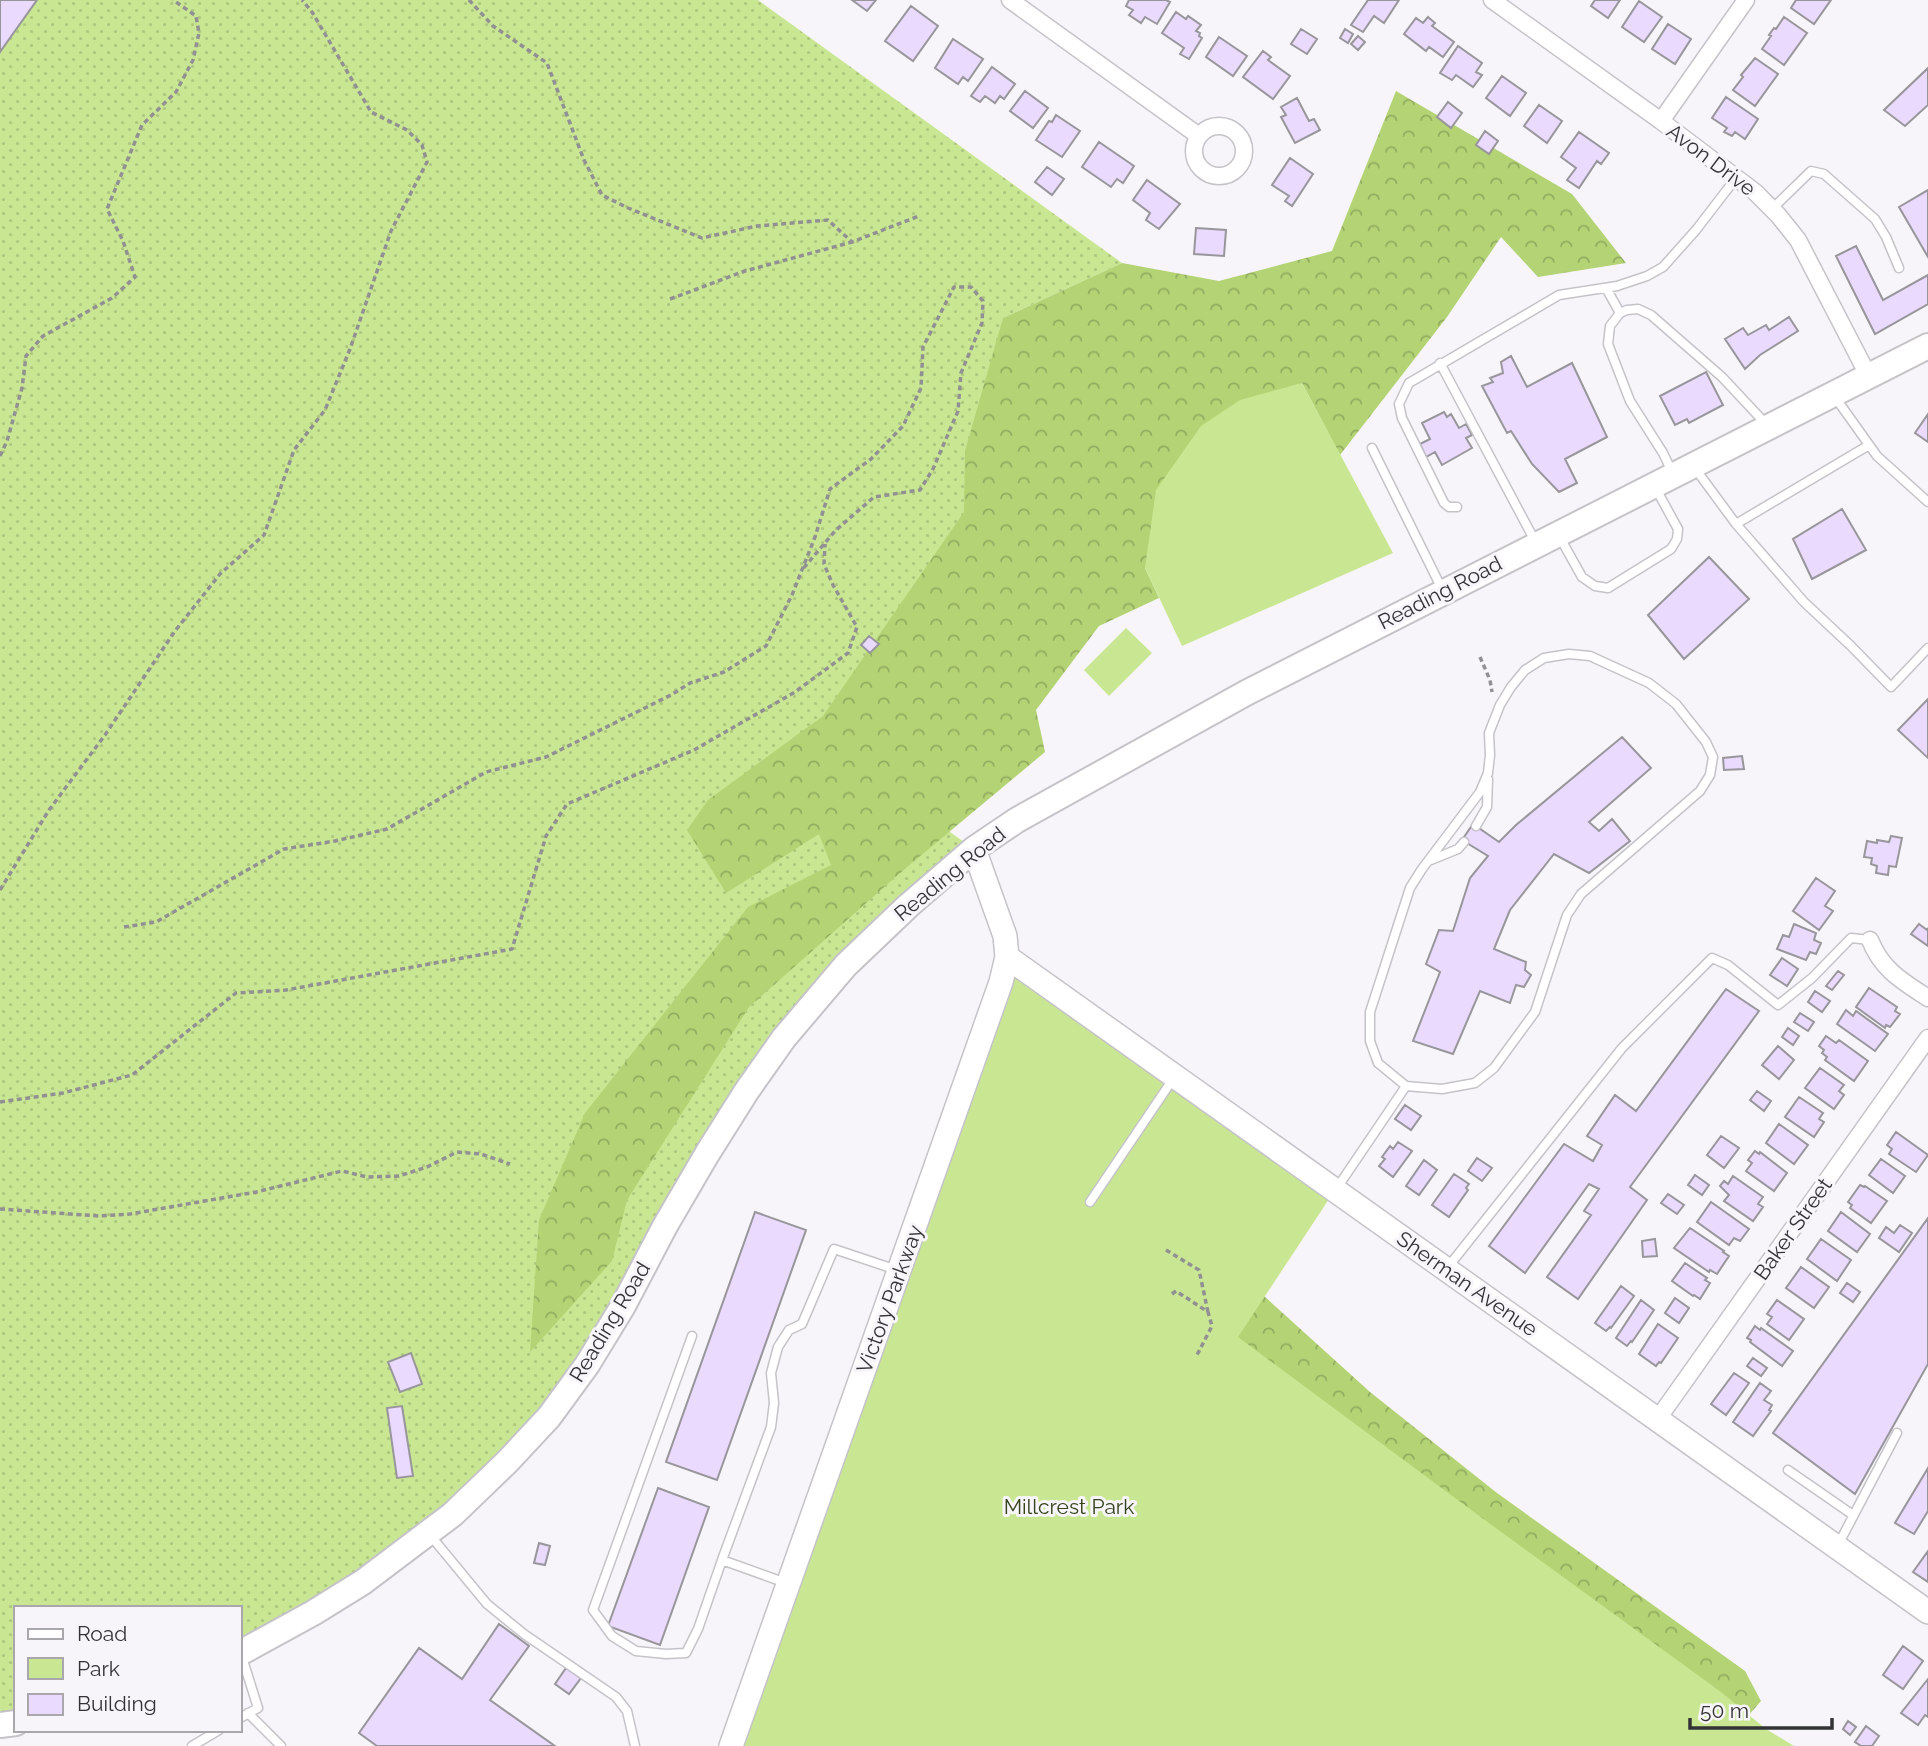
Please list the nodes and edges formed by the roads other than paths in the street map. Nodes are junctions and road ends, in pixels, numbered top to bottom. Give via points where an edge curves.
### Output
1 (1010, 0) edge
2 (1492, 0) edge
3 (1746, 0) edge
4 (1661, 121) junction
5 (1199, 136) dead end
6 (1737, 178) junction
7 (1773, 209) junction
8 (1899, 268) dead end
9 (1606, 288) junction
10 (1620, 313) junction
11 (1928, 346) edge
12 (1440, 363) junction
13 (1868, 375) junction
14 (1833, 393) junction
15 (1768, 426) junction
16 (1869, 445) junction
17 (1372, 448) dead end
18 (1673, 474) junction
19 (1928, 502) edge
20 (1457, 507) dead end
21 (1735, 524) junction
22 (1547, 538) junction
23 (1443, 592) junction
24 (1928, 648) edge
25 (1488, 773) junction
26 (1476, 826) dead end
27 (1465, 842) dead end
28 (974, 849) junction
29 (1428, 861) junction
30 (1870, 940) joint
31 (1007, 957) junction
32 (1928, 998) edge
33 (1928, 1038) edge
34 (1174, 1076) junction
35 (1406, 1086) junction
36 (1335, 1190) junction
37 (1090, 1202) dead end
38 (1446, 1269) junction
39 (900, 1270) junction
40 (692, 1336) dead end
41 (1657, 1420) junction
42 (1897, 1433) dead end
43 (1788, 1471) dead end
44 (1853, 1516) junction
45 (428, 1533) junction
46 (1836, 1547) junction
47 (722, 1560) junction
48 (788, 1584) junction
49 (1928, 1612) edge
50 (242, 1651) edge
51 (242, 1658) edge
52 (248, 1713) junction
53 (242, 1717) edge
54 (216, 1732) edge
55 (192, 1746) edge
56 (281, 1746) edge
57 (635, 1746) edge
58 (731, 1746) edge

1 - 5 street
2 - 4 street, Avon Drive
3 - 4 street
4 - 6 street, Avon Drive
6 - 7 street, Avon Drive
6 - 9 lane via 1663,267
7 - 8 lane via 1811,171 1824,174 1875,219
7 - 13 street, Avon Drive via 1797,240
9 - 10 lane
9 - 12 lane via 1559,295
10 - 15 lane via 1639,309 1651,315 1722,377
10 - 18 lane via 1610,326 1608,344 1630,401
11 - 13 main road, Reading Road
12 - 20 lane via 1409,383 1399,404 1444,503
12 - 22 lane
13 - 14 main road, Reading Road
14 - 15 main road, Reading Road
14 - 16 lane
15 - 18 main road, Reading Road
16 - 19 lane
16 - 21 lane
17 - 23 lane
18 - 21 lane
18 - 22 main road, Reading Road
18 - 22 lane via 1677,539 1671,549 1608,588 1582,578
21 - 24 lane via 1804,602 1891,687
22 - 23 main road, Reading Road
23 - 28 main road, Reading Road via 1201,717
25 - 26 lane via 1487,807
25 - 29 lane via 1480,792
25 - 35 lane via 1489,733 1511,687 1525,670 1544,658 1569,654 1590,656 1649,683 1676,704 1713,757 1710,775 1700,791 1581,894 1566,915 1535,1013 1494,1068 1475,1083 1442,1089
27 - 29 lane
28 - 31 street, Victory Parkway via 1005,936
28 - 45 main road, Reading Road via 846,965 784,1038 707,1154 580,1375 507,1462
29 - 35 lane via 1410,888 1370,1012 1370,1041 1378,1063
30 - 32 street via 1885,967
30 - 38 lane via 1851,938 1812,978 1778,1004 1712,958 1622,1048
31 - 34 street, Sherman Avenue
31 - 39 street, Victory Parkway
33 - 41 street, Baker Street
34 - 36 street, Sherman Avenue
34 - 37 lane
35 - 36 lane
36 - 38 street, Sherman Avenue
38 - 41 street, Sherman Avenue
39 - 47 lane via 834,1249 802,1324 789,1330 778,1347 771,1373 771,1427
39 - 48 street, Victory Parkway
40 - 47 lane via 593,1610 612,1636 636,1651 686,1653
41 - 46 street, Sherman Avenue
42 - 44 lane
43 - 44 lane
44 - 46 lane
45 - 50 main road, Reading Road via 363,1582
45 - 57 lane via 487,1604 617,1697 627,1711
46 - 49 street, Sherman Avenue
47 - 48 lane
48 - 58 street, Victory Parkway
51 - 52 lane via 258,1708
52 - 53 lane
52 - 56 lane
54 - 55 lane

